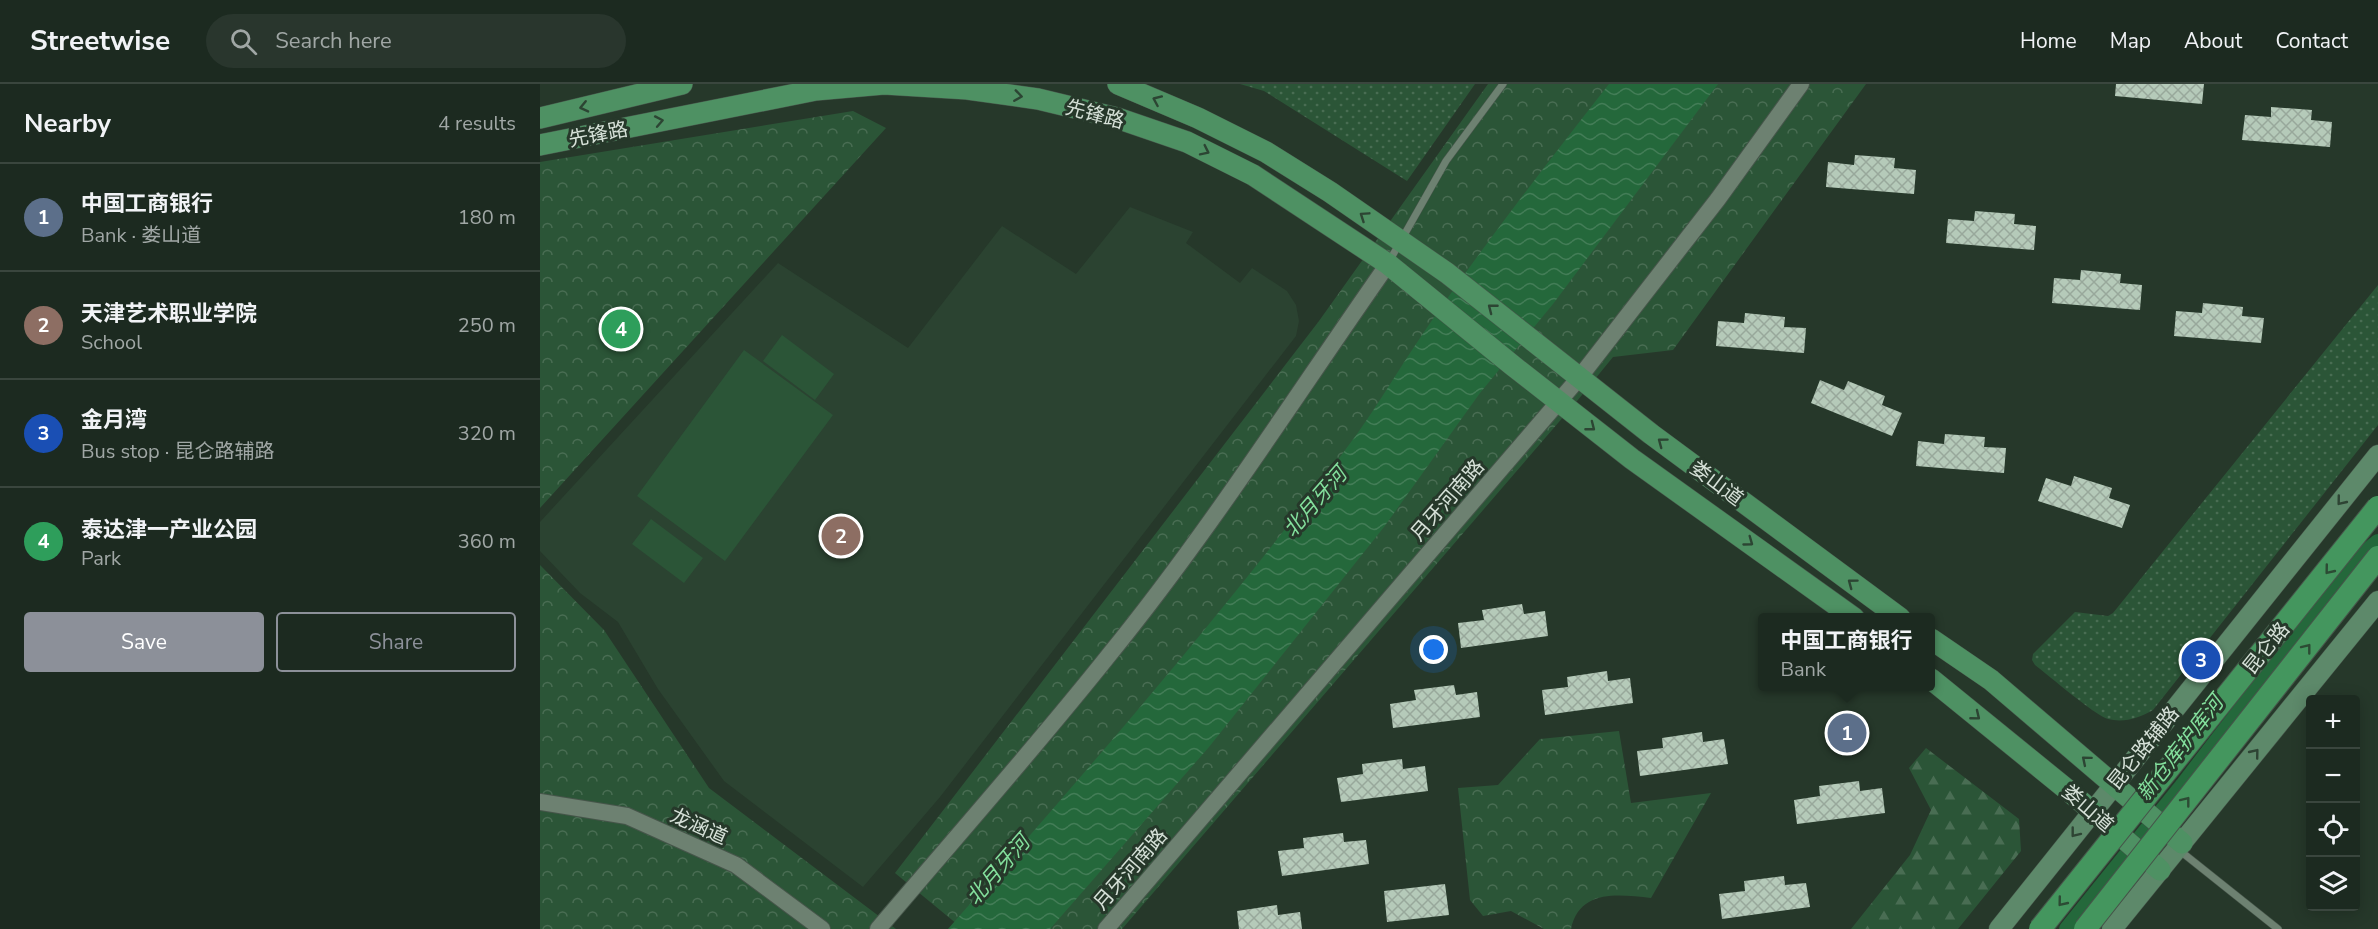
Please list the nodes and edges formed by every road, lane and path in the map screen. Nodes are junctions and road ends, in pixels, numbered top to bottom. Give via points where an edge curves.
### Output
1 (682, 84) edge
2 (1118, 84) edge
3 (1503, 84) edge
4 (1801, 84) edge
5 (540, 118) edge
6 (540, 145) edge
7 (1401, 241) junction
8 (1388, 264) junction
9 (1537, 344) joint
10 (1512, 365) joint
11 (1579, 378) junction
12 (1559, 402) junction
13 (2378, 455) edge
14 (2378, 507) edge
15 (2378, 557) edge
16 (2378, 601) edge
17 (1847, 613) edge
18 (1893, 613) edge
19 (1935, 642) edge
20 (1935, 682) edge
21 (2114, 784) junction
22 (540, 802) edge
23 (2100, 819) junction
24 (2180, 846) junction
25 (2160, 870) junction
26 (822, 929) edge
27 (878, 929) edge
28 (1106, 929) edge
29 (1999, 929) edge
30 (2040, 929) edge
31 (2085, 929) edge
32 (2112, 929) edge
33 (2278, 929) edge

1 -> 5 main road, 先锋路
7 -> 2 main road, 先锋路 via 1266,152
3 - 7 lane via 1446,161
4 - 11 street, 月牙河南路 via 1718,199
6 -> 8 main road, 先锋路 via 816,90 884,84 967,89 1038,99 1117,118 1186,142 1253,175
7 - 8 lane
9 -> 7 main road, 先锋路
8 - 10 main road, 先锋路
8 - 27 street via 1251,466 1110,655
9 - 11 main road, 娄山道
10 - 12 main road, 娄山道
11 - 12 street, 月牙河南路
18 -> 11 main road, 娄山道
12 -> 17 main road, 娄山道
12 - 28 street, 月牙河南路
13 -> 21 main road, 昆仑路辅路
14 -> 30 highway, 昆仑路, bridge
31 -> 15 highway, 昆仑路, bridge
24 -> 16 main road
21 -> 19 main road, 娄山道 via 1991,680
20 -> 23 main road, 娄山道
21 - 23 main road, 昆仑路辅路
21 - 24 main road, 娄山道, bridge
22 - 26 street, 龙涵道 via 627,816 736,865
23 - 25 main road, 娄山道, bridge
23 -> 29 main road, 昆仑路辅路
24 - 25 main road
24 - 33 lane
25 - 32 main road

